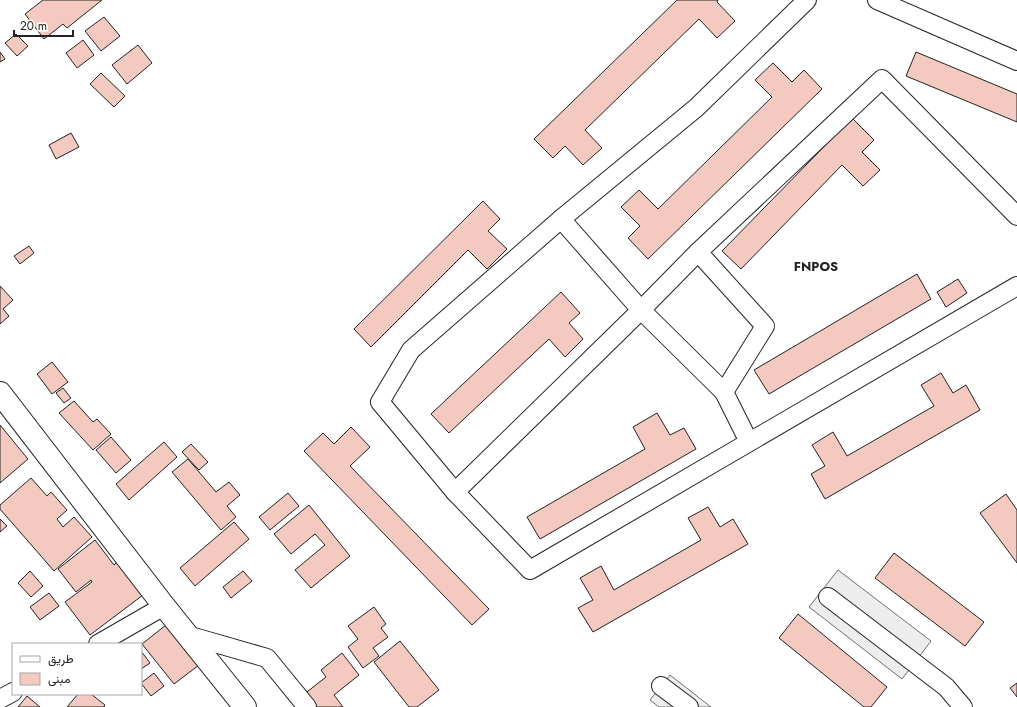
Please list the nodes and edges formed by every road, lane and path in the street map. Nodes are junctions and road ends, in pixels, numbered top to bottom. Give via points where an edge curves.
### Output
1 (807, 0) edge
2 (877, 0) edge
3 (1017, 61) edge
4 (1017, 216) edge
5 (561, 219) junction
6 (698, 252) junction
7 (1017, 286) edge
8 (641, 310) junction
9 (724, 392) junction
10 (0, 393) edge
11 (749, 442) junction
12 (455, 492) junction
13 (828, 597) dead end
14 (164, 606) junction
15 (187, 635) junction
16 (100, 643) edge
17 (661, 686) dead end
18 (12, 693) edge
19 (0, 699) edge
20 (245, 707) edge
21 (307, 707) edge
22 (689, 707) edge
23 (963, 707) edge

1 - 5 street via 696,108
2 - 3 street
4 - 6 street via 882,79
5 - 8 street
5 - 12 street via 411,350 380,402
6 - 8 street
6 - 9 street via 765,326
7 - 11 street
8 - 9 street
8 - 12 street
9 - 11 street
10 - 14 street
11 - 12 street via 530,570
13 - 23 street via 946,686
14 - 15 street
14 - 16 street
15 - 20 street
15 - 21 street via 267,658
17 - 22 street
18 - 19 street

